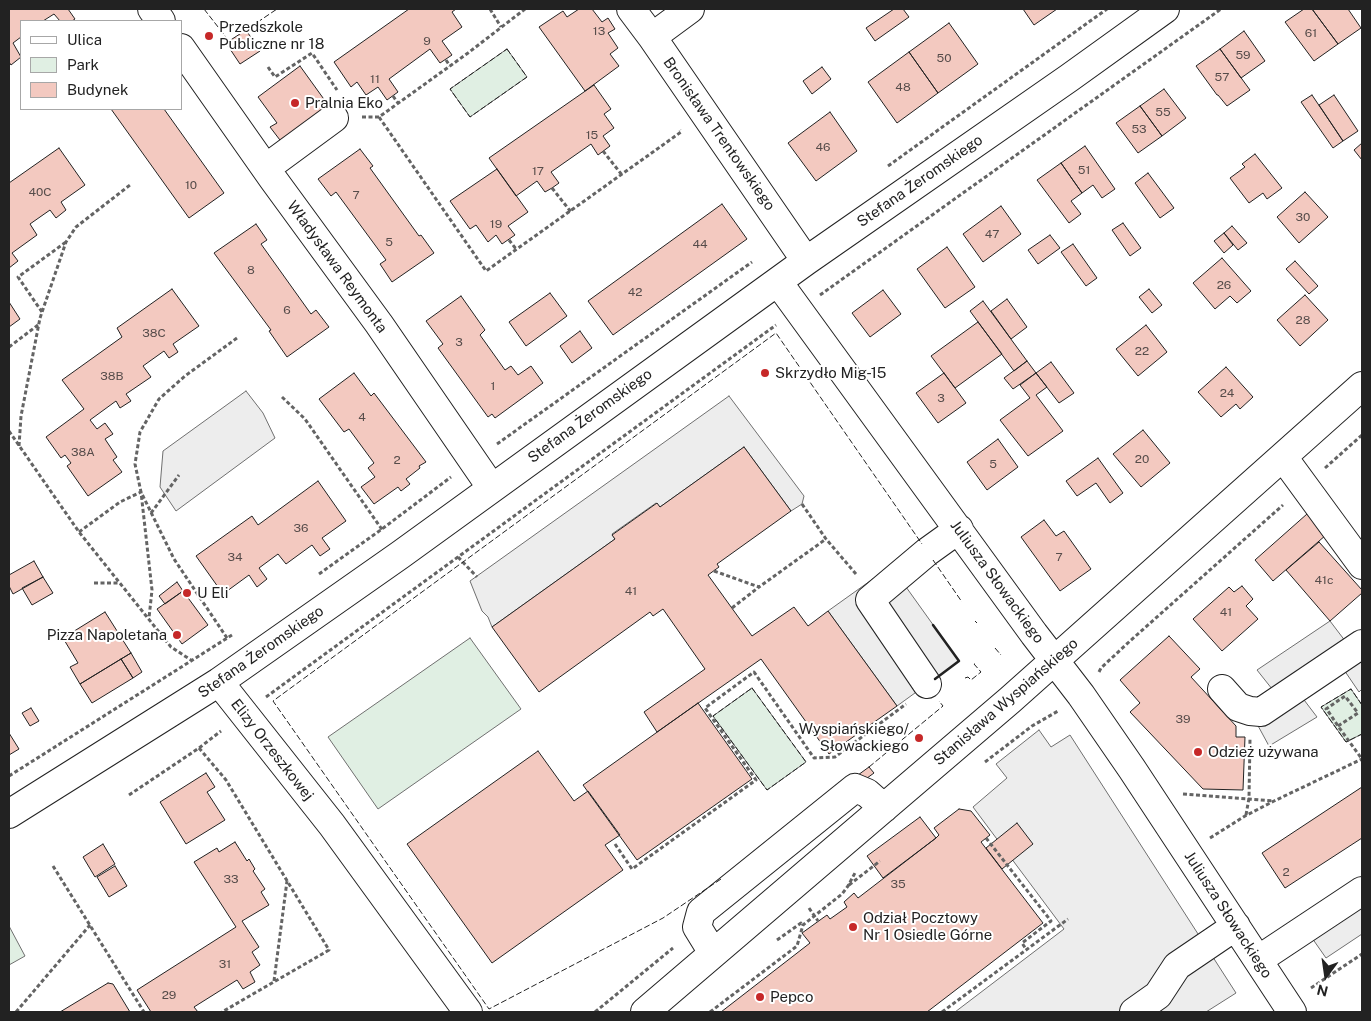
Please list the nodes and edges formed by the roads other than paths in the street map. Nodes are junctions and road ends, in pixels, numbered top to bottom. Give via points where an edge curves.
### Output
1 (152, 9) edge
2 (631, 9) edge
3 (690, 9) edge
4 (1165, 9) edge
5 (160, 20) edge
6 (652, 37) junction
7 (182, 49) edge
8 (338, 107) road end
9 (266, 168) junction
10 (806, 260) junction
11 (778, 282) junction
12 (1362, 386) edge
13 (1283, 457) junction
14 (491, 487) junction
15 (959, 529) junction
16 (1354, 535) edge
17 (1362, 565) edge
18 (1362, 644) edge
19 (1055, 660) junction
20 (925, 681) road end
21 (219, 682) junction
22 (1222, 689) dead end
23 (884, 808) junction
24 (9, 814) edge
25 (1362, 891) edge
26 (1236, 926) junction
27 (714, 953) junction
28 (1258, 960) junction
29 (1289, 1009) edge
30 (468, 1012) edge
31 (644, 1012) edge
32 (1134, 1012) edge

1 - 5 street
2 - 6 street, Bronisława Trentowskiego
3 - 6 street
4 - 10 street, Stefana Żeromskiego
6 - 10 street, Bronisława Trentowskiego
7 - 9 street, Władysława Reymonta
8 - 9 street
9 - 14 street, Władysława Reymonta
10 - 11 street, Stefana Żeromskiego
11 - 14 street, Stefana Żeromskiego
11 - 15 street, Juliusza Słowackiego
12 - 13 street, Stanisława Wyspiańskiego
13 - 16 street via 1305,486
13 - 19 street, Stanisława Wyspiańskiego
14 - 21 street, Stefana Żeromskiego
15 - 19 street, Juliusza Słowackiego
15 - 20 street via 870,600
16 - 17 street
18 - 22 street via 1261,712 1238,707
19 - 23 street, Stanisława Wyspiańskiego
19 - 26 street, Juliusza Słowackiego
21 - 24 street, Stefana Żeromskiego
21 - 30 street, Elizy Orzeszkowej via 332,825
23 - 27 street, Stanisława Wyspiańskiego
23 - 27 street via 864,791 855,788 702,912 697,927
25 - 28 street
26 - 28 street, Juliusza Słowackiego
26 - 32 street via 1178,966 1158,995
27 - 31 street, Stanisława Wyspiańskiego
28 - 29 street, Juliusza Słowackiego

